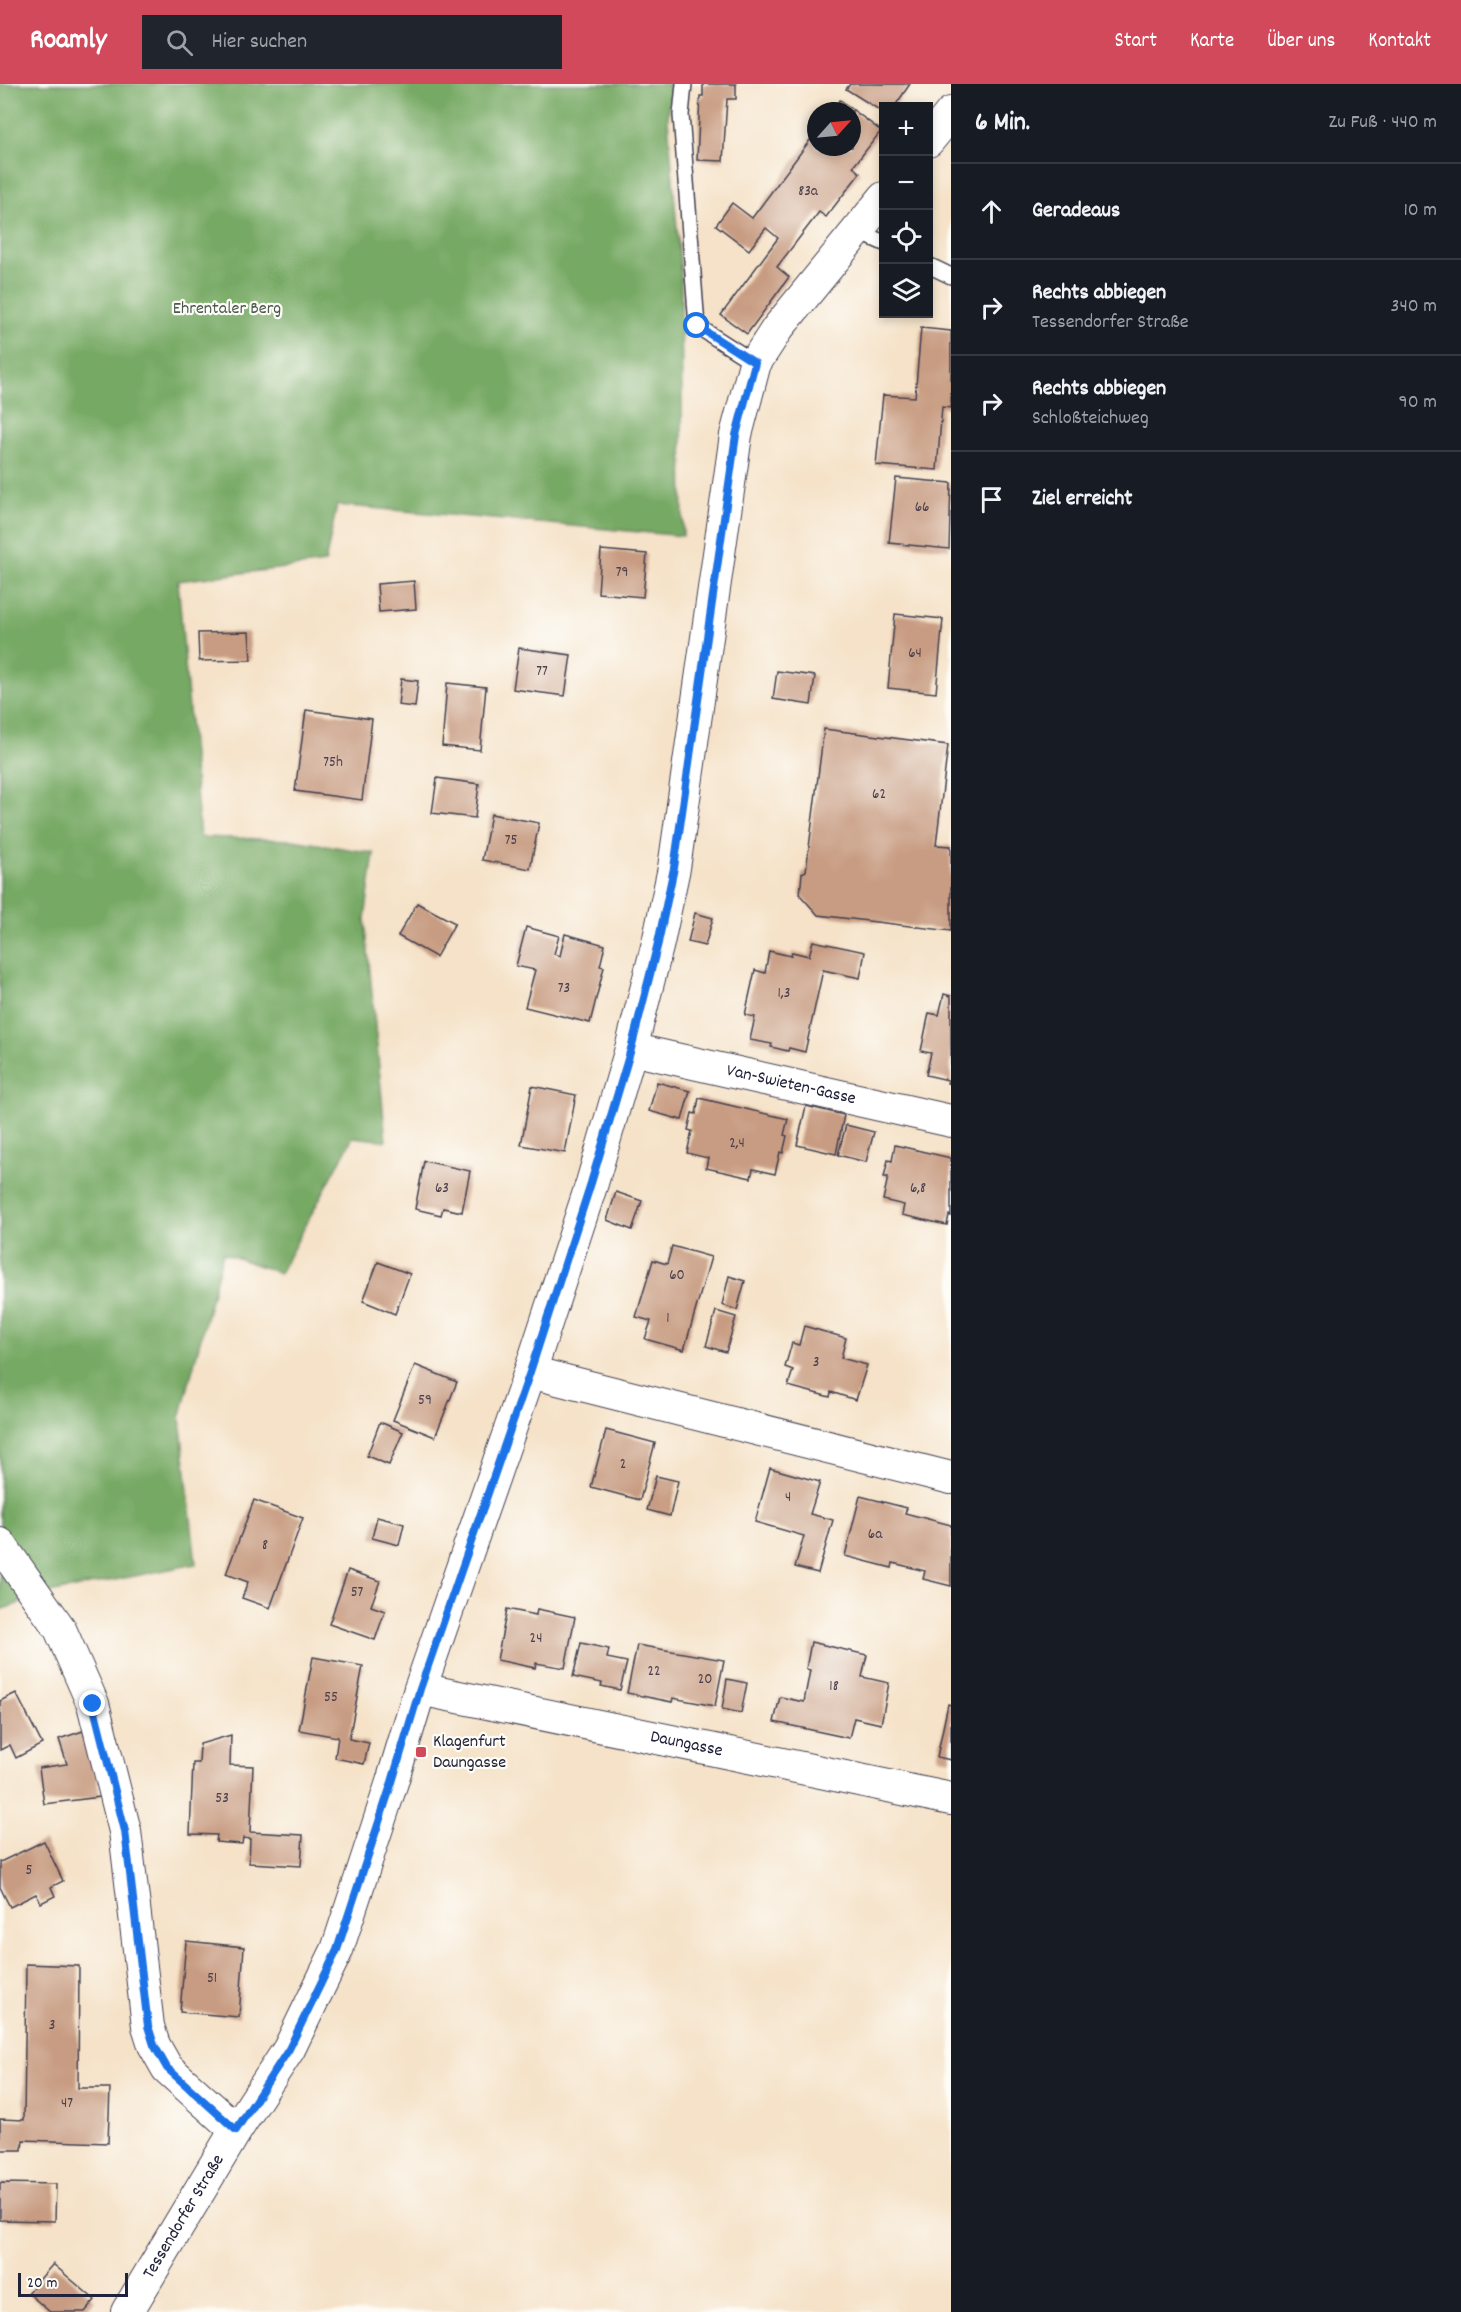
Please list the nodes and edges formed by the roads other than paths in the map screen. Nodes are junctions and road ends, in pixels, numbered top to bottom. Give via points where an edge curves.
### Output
1 (684, 84) edge
2 (951, 113) edge
3 (933, 135) edge
4 (880, 210) edge
5 (870, 237) edge
6 (933, 267) edge
7 (951, 276) edge
8 (755, 363) junction
9 (631, 1049) junction
10 (951, 1121) edge
11 (530, 1372) junction
12 (951, 1478) edge
13 (0, 1544) edge
14 (420, 1689) junction
15 (951, 1799) edge
16 (236, 2130) junction
17 (127, 2312) edge

1 - 8 lane via 681,115 697,326
2 - 3 street
4 - 5 street, Tessendorfer Straße
5 - 8 street, Tessendorfer Straße via 777,329
6 - 7 lane
8 - 9 street, Tessendorfer Straße via 736,435 674,868
9 - 10 street, Van-Swieten-Gasse
9 - 11 street, Tessendorfer Straße
11 - 12 street
11 - 14 street, Tessendorfer Straße
13 - 16 street via 60,1629 93,1704 125,1831 148,2026 154,2045 167,2068
14 - 15 street, Daungasse
14 - 16 street, Tessendorfer Straße via 337,1950 289,2049
16 - 17 street, Tessendorfer Straße

